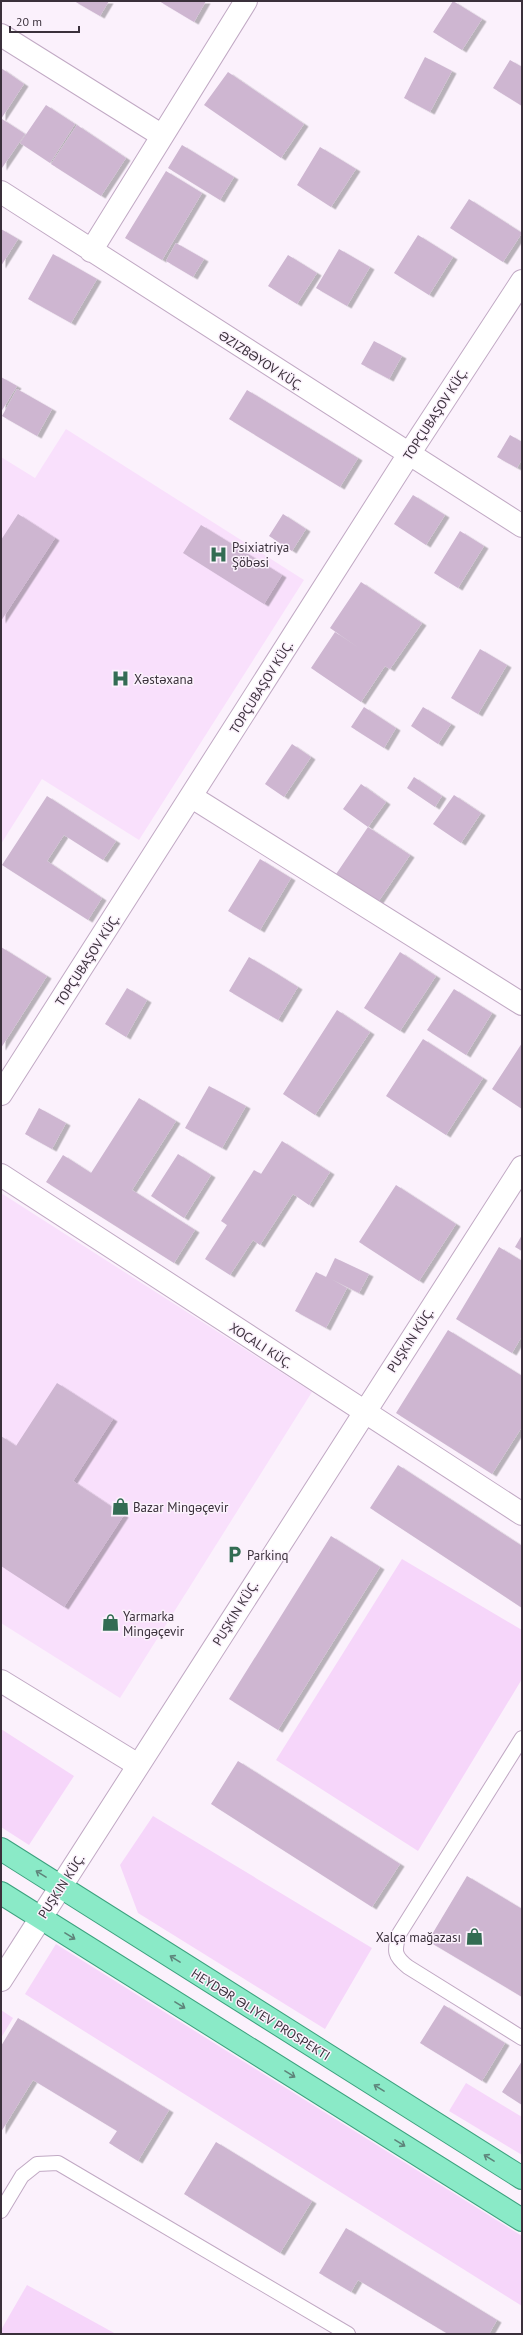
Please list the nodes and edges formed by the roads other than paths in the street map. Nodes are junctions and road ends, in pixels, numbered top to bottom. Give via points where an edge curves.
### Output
1 (246, 1) edge
2 (1, 35) edge
3 (162, 135) junction
4 (1, 192) edge
5 (91, 251) junction
6 (522, 281) edge
7 (409, 454) junction
8 (522, 526) edge
9 (192, 797) junction
10 (522, 1004) edge
11 (1, 1094) edge
12 (522, 1167) edge
13 (1, 1175) edge
14 (364, 1411) junction
15 (522, 1514) edge
16 (1, 1681) edge
17 (522, 1738) edge
18 (138, 1765) junction
19 (1, 1849) edge
20 (61, 1887) junction
21 (1, 1893) edge
22 (40, 1918) junction
23 (1, 1980) edge
24 (522, 2038) edge
25 (522, 2178) edge
26 (1, 2211) edge
27 (522, 2220) edge
28 (348, 2334) edge

1 - 3 street
2 - 3 street
3 - 5 street
4 - 5 street, ƏZIZBƏYOV KÜÇ.
5 - 7 street, ƏZIZBƏYOV KÜÇ.
6 - 7 street, TOPÇUBAŞOV KÜÇ.
7 - 8 street, ƏZIZBƏYOV KÜÇ.
7 - 9 street, TOPÇUBAŞOV KÜÇ.
9 - 10 street
9 - 11 street, TOPÇUBAŞOV KÜÇ.
12 - 14 street, PUŞKIN KÜÇ.
13 - 14 street
14 - 15 street
14 - 18 street, PUŞKIN KÜÇ.
16 - 18 street
17 - 24 lane via 399,1934 395,1947 398,1959 408,1967
18 - 20 street, PUŞKIN KÜÇ.
20 -> 19 main road, HEYDƏR ƏLIYEV PROSPEKTI
20 - 22 street, PUŞKIN KÜÇ.
25 -> 20 main road, HEYDƏR ƏLIYEV PROSPEKTI
21 - 22 main road
22 - 23 street, PUŞKIN KÜÇ.
22 -> 27 main road
26 - 28 lane via 22,2176 37,2164 58,2163

